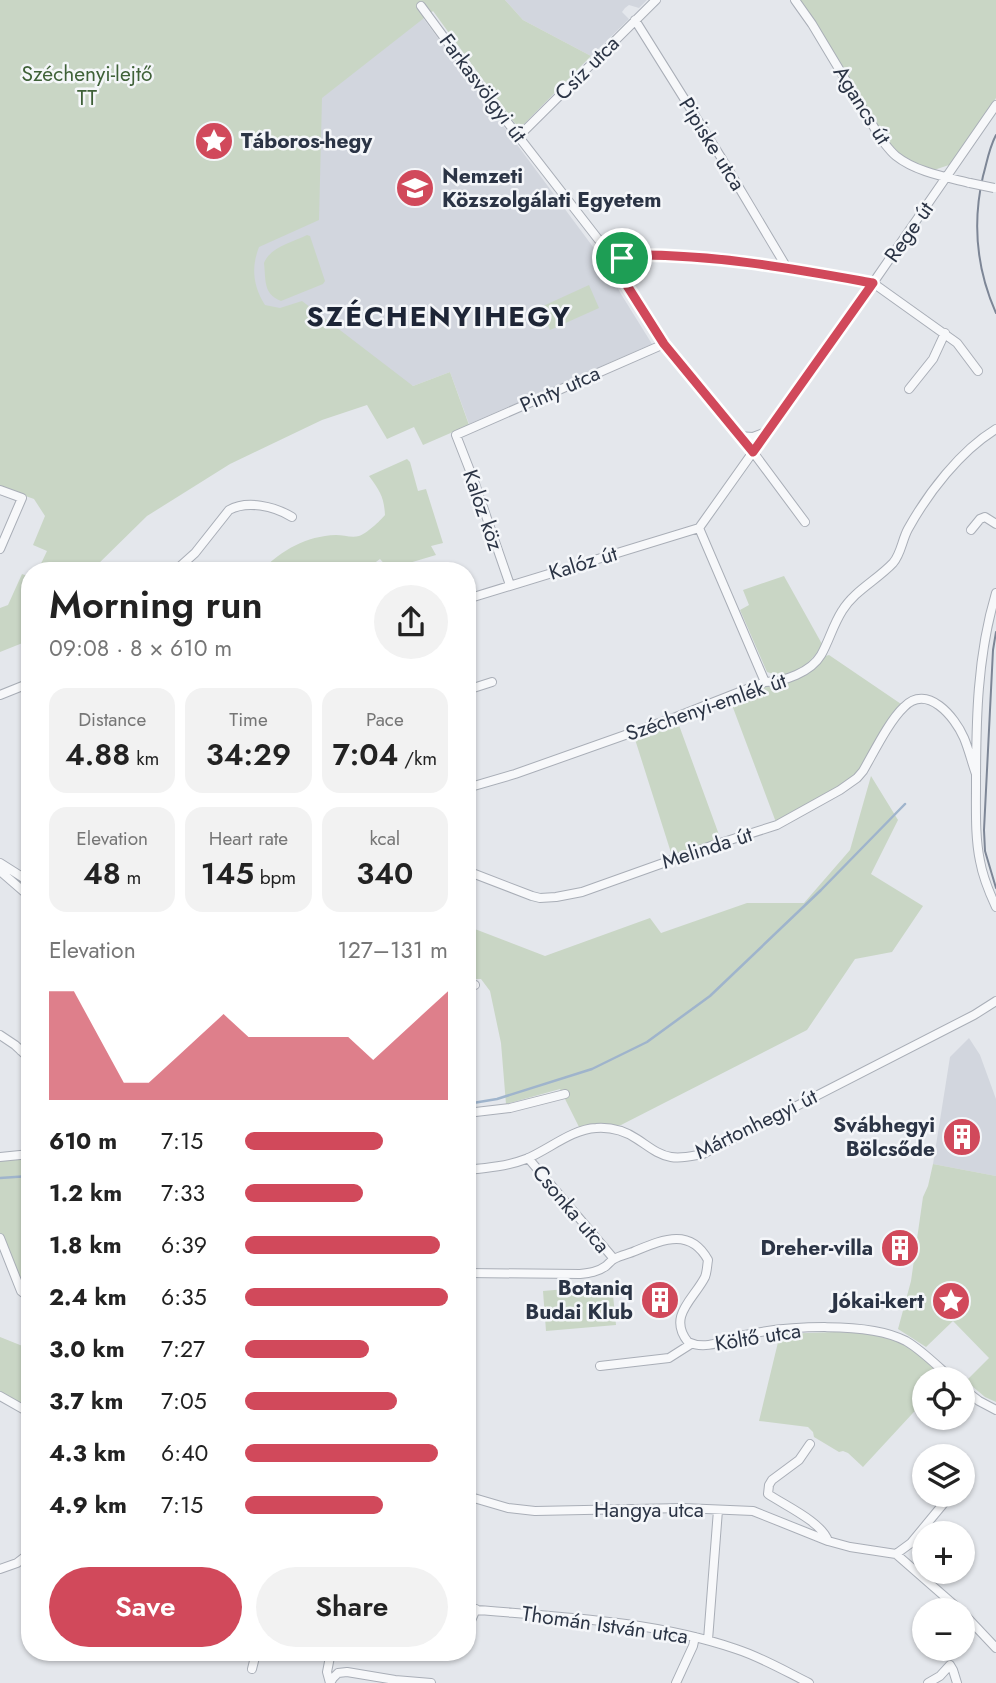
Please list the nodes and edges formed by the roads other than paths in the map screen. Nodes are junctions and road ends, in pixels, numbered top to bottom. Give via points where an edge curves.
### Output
1 (656, 0) edge
2 (795, 0) edge
3 (421, 6) dead end
4 (635, 20) junction
5 (996, 105) edge
6 (519, 136) junction
7 (947, 178) junction
8 (995, 188) edge
9 (622, 258) junction
10 (787, 268) junction
11 (873, 283) junction
12 (944, 333) junction
13 (664, 344) junction
14 (978, 371) dead end
15 (909, 389) dead end
16 (996, 429) edge
17 (767, 432) junction
18 (456, 435) joint
19 (738, 436) junction
20 (753, 452) junction
21 (0, 490) edge
22 (292, 517) dead end
23 (806, 522) dead end
24 (996, 524) edge
25 (699, 527) junction
26 (971, 530) dead end
27 (0, 548) edge
28 (185, 562) edge
29 (510, 586) junction
30 (996, 593) edge
31 (476, 596) edge
32 (492, 682) dead end
33 (765, 682) junction
34 (21, 687) edge
35 (476, 687) edge
36 (0, 695) edge
37 (976, 774) junction
38 (476, 785) edge
39 (0, 863) edge
40 (0, 871) edge
41 (476, 875) edge
42 (21, 877) edge
43 (21, 889) edge
44 (996, 907) edge
45 (996, 1001) edge
46 (0, 1035) edge
47 (21, 1051) edge
48 (565, 1094) dead end
49 (476, 1113) edge
50 (21, 1155) edge
51 (0, 1157) edge
52 (528, 1158) junction
53 (476, 1169) edge
54 (0, 1238) edge
55 (614, 1259) junction
56 (476, 1273) edge
57 (21, 1291) edge
58 (691, 1344) junction
59 (600, 1366) dead end
60 (938, 1367) edge
61 (0, 1396) edge
62 (975, 1399) edge
63 (21, 1408) edge
64 (996, 1410) edge
65 (810, 1444) dead end
66 (476, 1499) edge
67 (941, 1507) edge
68 (719, 1510) junction
69 (828, 1541) junction
70 (896, 1554) junction
71 (21, 1560) edge
72 (0, 1569) edge
73 (946, 1598) edge
74 (476, 1610) edge
75 (975, 1626) edge
76 (695, 1637) junction
77 (708, 1640) junction
78 (996, 1648) edge
79 (254, 1661) edge
80 (329, 1661) edge
81 (252, 1669) dead end
82 (330, 1683) edge
83 (431, 1683) edge
84 (676, 1683) edge
85 (808, 1683) edge
86 (928, 1683) edge
87 (957, 1683) edge

1 - 4 street, Csíz utca
2 - 7 street, Agancs út via 889,149 910,164
3 - 6 street, Farkasvölgyi út
4 - 6 street, Csíz utca
4 - 10 street, Pipiske utca
5 - 7 street, Rege út
6 - 9 street, Farkasvölgyi út via 598,239
7 - 8 street, Agancs út, bridge
7 - 11 street, Rege út
9 - 10 street via 685,255
9 - 13 street via 621,276
10 - 11 street
11 - 12 street
11 - 17 street, Rege út
12 - 14 street
12 - 15 street via 933,359
13 - 18 street, Pinty utca
13 - 19 street
16 - 33 street, Széchenyi-emlék út via 942,479 906,532 893,563 842,610 820,658 799,674
17 - 19 street
17 - 20 street, Rege út
18 - 29 street, Kalóz köz
19 - 20 street
20 - 23 street
20 - 25 street, Rege út
21 - 27 street via 22,498
22 - 28 street via 252,505 233,508
24 - 26 street via 985,517
25 - 29 street, Kalóz út
25 - 33 street
29 - 31 street, Kalóz út
30 - 37 street via 982,656
32 - 35 street
33 - 38 street, Széchenyi-emlék út via 676,718
34 - 36 street
37 - 41 street, Melinda út via 956,724 941,707 922,698 904,706 857,778 777,825 556,897 531,896
37 - 44 street via 979,859
39 - 42 street
40 - 43 street
45 - 52 street, Mártonhegyi út via 703,1154 669,1157 624,1132 595,1128
46 - 47 street
48 - 49 street
50 - 51 street
52 - 53 street, Mártonhegyi út
52 - 55 street, Csonka utca
54 - 57 street
55 - 56 street, Költő utca via 580,1275
55 - 58 street, Költő utca via 668,1239 689,1241 704,1253 708,1260 705,1276 681,1317 681,1332
58 - 59 street via 669,1358
58 - 60 street, Költő utca via 845,1327 905,1341
61 - 63 street
62 - 64 street
65 - 69 street via 799,1460 772,1480 768,1494 818,1527
66 - 68 street, Hangya utca via 535,1511
67 - 70 street via 911,1544
68 - 69 street, Hangya utca via 753,1511
68 - 77 street
69 - 70 street, Hangya utca
70 - 73 street
71 - 72 street
74 - 76 street, Thomán István utca via 645,1627
75 - 78 street
76 - 77 street, Thomán István utca
76 - 84 street
77 - 85 street, Thomán István utca via 750,1654
79 - 81 street
80 - 82 street
82 - 83 street via 347,1672
86 - 87 street via 950,1665

